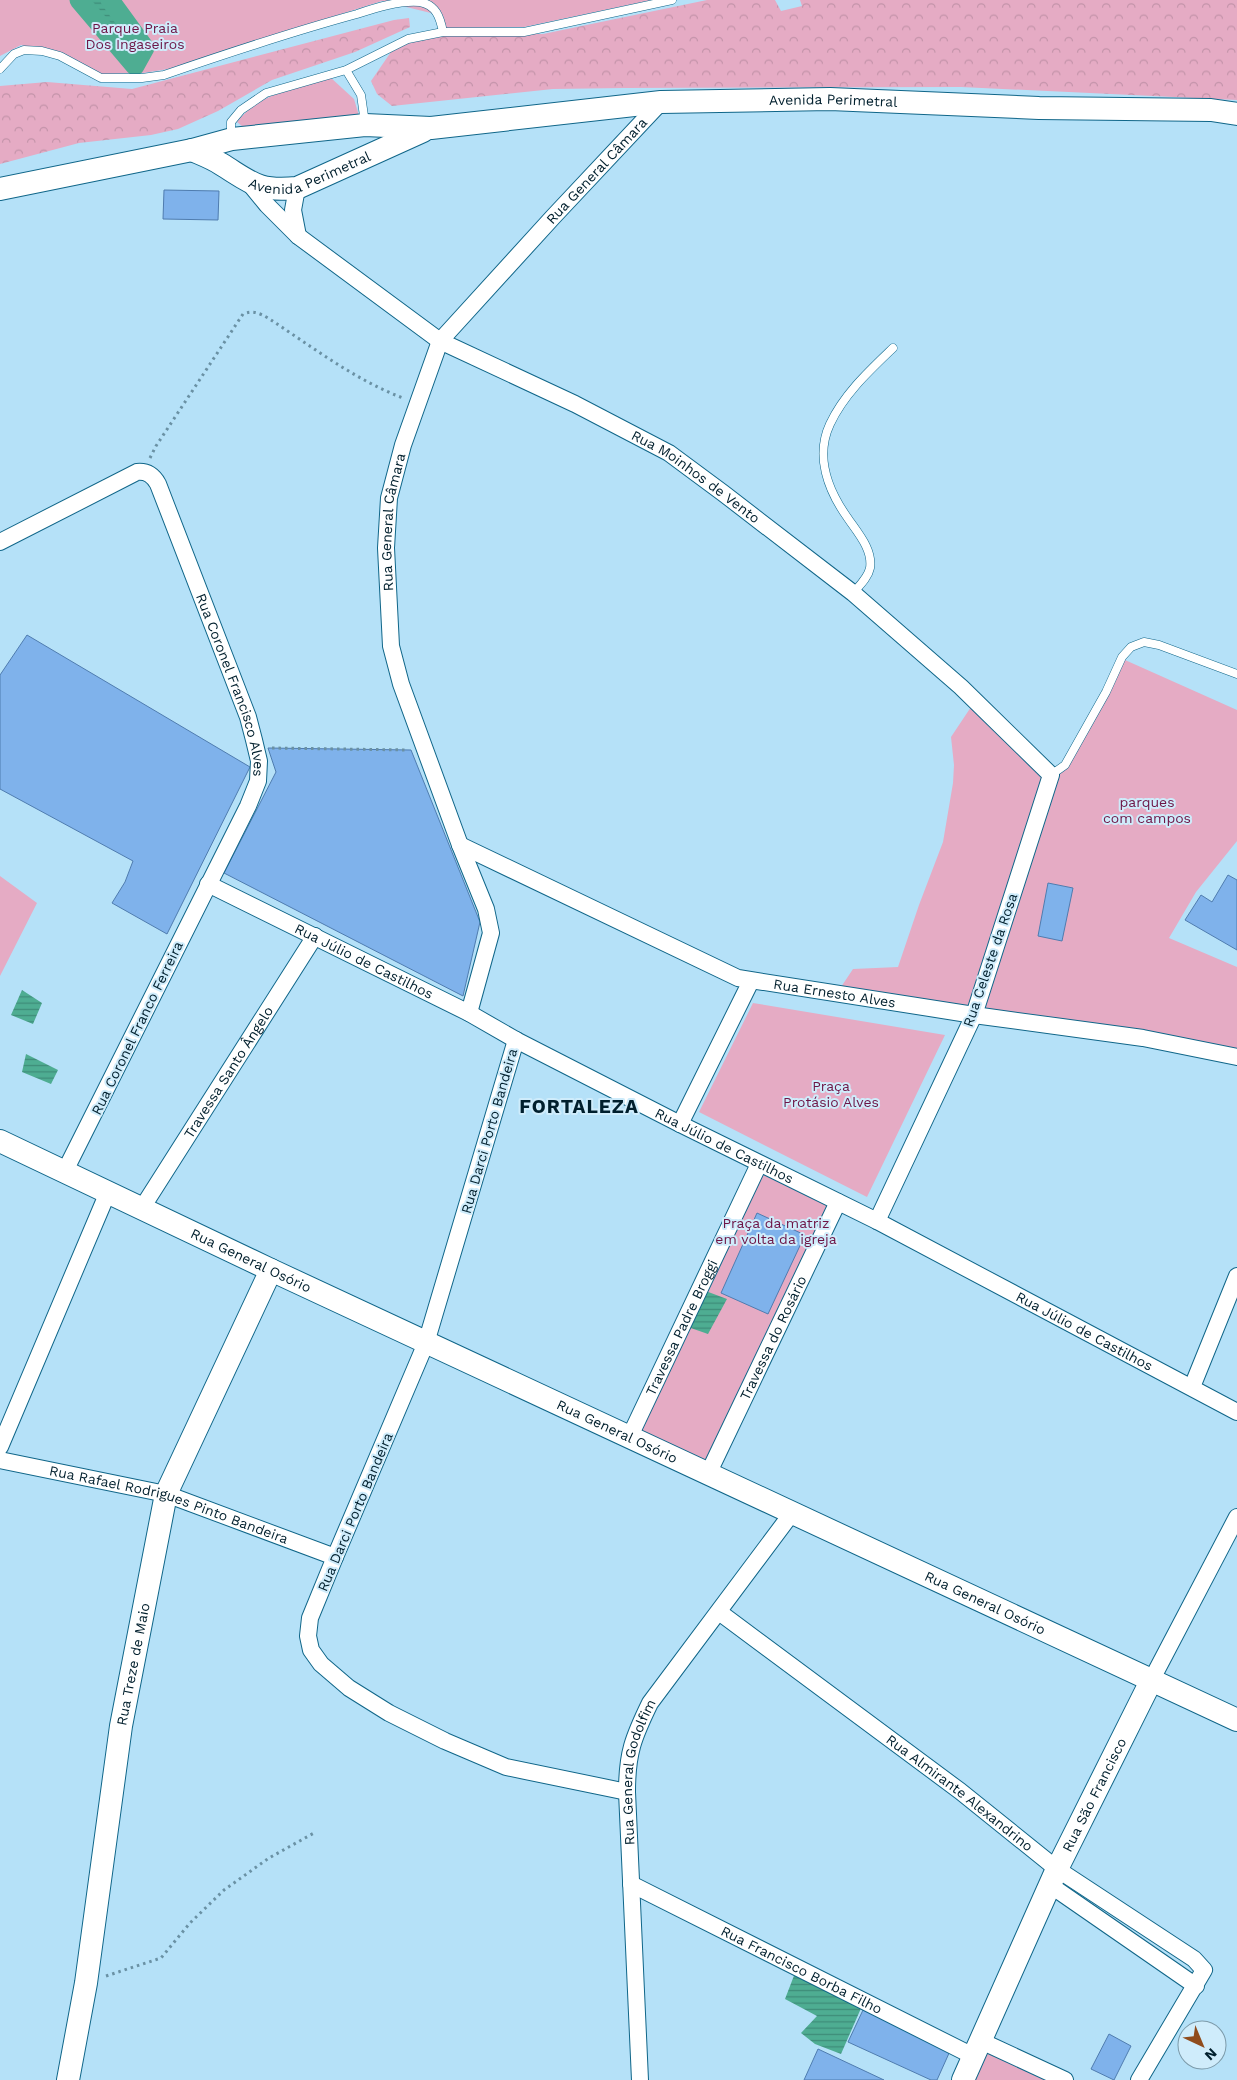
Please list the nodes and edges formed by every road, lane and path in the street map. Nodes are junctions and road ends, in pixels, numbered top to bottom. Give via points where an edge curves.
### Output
1 (672, 0) edge
2 (443, 32) junction
3 (0, 69) edge
4 (346, 70) junction
5 (661, 102) junction
6 (1237, 114) edge
7 (365, 126) junction
8 (431, 128) junction
9 (232, 140) junction
10 (192, 150) junction
11 (362, 159) junction
12 (249, 183) junction
13 (298, 188) junction
14 (0, 189) edge
15 (298, 236) junction
16 (440, 341) junction
17 (893, 348) dead end
18 (418, 404) junction
19 (143, 471) junction
20 (0, 542) edge
21 (853, 593) junction
22 (1237, 674) edge
23 (256, 748) junction
24 (425, 750) junction
25 (1051, 776) junction
26 (460, 845) junction
27 (208, 884) junction
28 (315, 936) junction
29 (751, 981) junction
30 (469, 1013) junction
31 (974, 1015) junction
32 (516, 1040) junction
33 (1237, 1057) edge
34 (680, 1124) junction
35 (0, 1141) edge
36 (759, 1164) junction
37 (65, 1172) junction
38 (108, 1192) junction
39 (838, 1202) junction
40 (142, 1208) junction
41 (877, 1222) junction
42 (271, 1270) junction
43 (1237, 1276) edge
44 (426, 1343) junction
45 (1192, 1387) junction
46 (1237, 1412) edge
47 (630, 1436) junction
48 (0, 1447) edge
49 (0, 1460) edge
50 (708, 1474) junction
51 (166, 1494) junction
52 (792, 1513) junction
53 (1237, 1517) edge
54 (335, 1557) junction
55 (719, 1612) junction
56 (1152, 1679) junction
57 (1237, 1720) edge
58 (627, 1792) junction
59 (314, 1833) dead end
60 (1053, 1877) junction
61 (631, 1884) junction
62 (86, 1983) junction
63 (1196, 1986) junction
64 (977, 2048) junction
65 (68, 2080) edge
66 (640, 2080) edge
67 (963, 2080) edge
68 (1065, 2080) edge
69 (1139, 2080) edge

1 - 2 lane via 524,32
2 - 3 lane via 433,7 419,1 395,3 294,31 164,75 100,78 60,56 24,50 14,54
2 - 4 lane via 408,39
4 - 7 lane via 361,95
4 - 9 lane via 266,93 241,110 231,122
5 - 6 street, Avenida Perimetral via 830,99 1039,108 1211,110
5 - 8 street, Avenida Perimetral
5 - 16 street, Rua General Câmara
7 - 8 street, Avenida Perimetral
7 - 9 street, Avenida Perimetral
7 - 11 street via 371,140
8 - 11 street, Avenida Perimetral
9 - 10 street, Avenida Perimetral
9 - 12 street via 235,157
10 - 12 street, Avenida Perimetral via 220,163
10 - 14 street, Avenida Perimetral
11 - 13 street, Avenida Perimetral
12 - 13 street, Avenida Perimetral via 276,190
12 - 15 street, Rua Moinhos de Vento
13 - 15 street via 293,210
15 - 16 street, Rua Moinhos de Vento
16 - 18 street, Rua General Câmara
16 - 21 street, Rua Moinhos de Vento via 576,404 669,453
17 - 21 lane via 858,382 840,406 823,446 829,487 863,539 870,556 866,579
18 - 19 path via 363,379 268,318 250,312 243,314
18 - 24 street, Rua General Câmara via 389,498 386,558 391,646
19 - 20 street
19 - 23 street, Rua Coronel Francisco Alves via 152,475 158,484 248,717
21 - 25 street, Rua Moinhos de Vento via 961,687
22 - 25 lane via 1159,645 1144,642 1131,647 1122,657 1065,765
23 - 24 path
23 - 27 street, Rua Coronel Francisco Alves via 258,781
24 - 26 street, Rua General Câmara
25 - 31 street, Rua Celeste da Rosa
26 - 29 street, Rua Ernesto Alves via 738,978
26 - 30 street, Rua General Câmara via 486,909 491,934
27 - 28 street, Rua Júlio de Castilhos
27 - 37 street, Rua Coronel Franco Ferreira
28 - 30 street, Rua Júlio de Castilhos
28 - 40 street, Travessa Santo Ângelo
29 - 31 street, Rua Ernesto Alves
29 - 34 street
30 - 32 street, Rua Júlio de Castilhos
31 - 33 street, Rua Ernesto Alves via 1143,1038
31 - 41 street, Rua Celeste da Rosa
32 - 34 street, Rua Júlio de Castilhos
32 - 44 street, Rua Darci Porto Bandeira
34 - 36 street, Rua Júlio de Castilhos
35 - 37 street, Rua General Osório
36 - 39 street, Rua Júlio de Castilhos
36 - 47 street, Travessa Padre Broggi
37 - 38 street, Rua General Osório
38 - 40 street, Rua General Osório
38 - 48 street
39 - 41 street, Rua Júlio de Castilhos
39 - 50 street, Travessa do Rosário
40 - 42 street, Rua General Osório
41 - 45 street, Rua Júlio de Castilhos
42 - 44 street, Rua General Osório
42 - 51 street, Rua Treze de Maio
43 - 45 street
44 - 47 street, Rua General Osório
44 - 54 street, Rua Darci Porto Bandeira
45 - 46 street, Rua Júlio de Castilhos
47 - 50 street, Rua General Osório
49 - 51 street, Rua Rafael Rodrigues Pinto Bandeira
50 - 52 street, Rua General Osório
51 - 54 street, Rua Rafael Rodrigues Pinto Bandeira
51 - 62 street, Rua Treze de Maio via 121,1726
52 - 55 street, Rua General Godolfim
52 - 56 street, Rua General Osório
53 - 56 street, Rua São Francisco
54 - 58 street, Rua Darci Porto Bandeira via 310,1618 308,1636 311,1650 321,1664 349,1688 389,1713 506,1767
55 - 58 street, Rua General Godolfim via 650,1704 635,1734 627,1763
55 - 60 street, Rua Almirante Alexandrino via 960,1791
56 - 57 street, Rua General Osório
56 - 60 street, Rua São Francisco
58 - 61 street, Rua General Godolfim
59 - 62 path via 269,1858 224,1890 190,1923 162,1958
60 - 63 street, Rua Almirante Alexandrino
60 - 63 street, Rua Almirante Alexandrino via 1194,1960 1204,1970
60 - 64 street, Rua São Francisco
61 - 64 street, Rua Francisco Borba Filho
61 - 66 street, Rua General Godolfim
62 - 65 street, Rua Treze de Maio
63 - 69 street
64 - 67 street, Rua São Francisco
64 - 68 street, Rua Francisco Borba Filho

